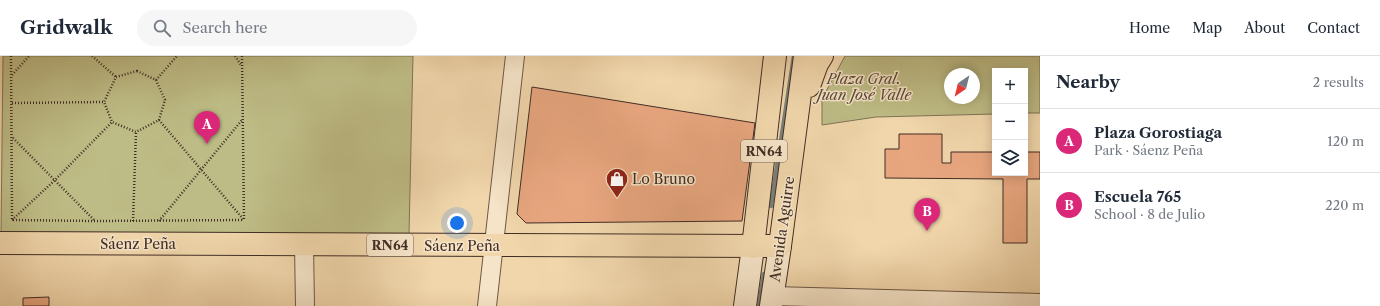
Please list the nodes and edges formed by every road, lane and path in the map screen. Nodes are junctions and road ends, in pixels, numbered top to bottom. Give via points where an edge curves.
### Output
1 (12, 56) edge
2 (29, 56) edge
3 (92, 56) edge
4 (177, 56) edge
5 (234, 56) edge
6 (242, 56) edge
7 (515, 56) edge
8 (775, 56) edge
9 (805, 56) edge
10 (822, 56) edge
11 (242, 67) junction
12 (12, 76) junction
13 (116, 77) junction
14 (156, 80) junction
15 (104, 102) junction
16 (12, 103) junction
17 (159, 120) junction
18 (243, 120) junction
19 (796, 121) junction
20 (112, 122) junction
21 (136, 132) junction
22 (12, 137) junction
23 (201, 170) junction
24 (55, 180) junction
25 (12, 220) junction
26 (244, 220) junction
27 (95, 221) junction
28 (133, 221) junction
29 (159, 221) junction
30 (0, 243) edge
31 (304, 245) junction
32 (494, 246) junction
33 (780, 246) junction
34 (753, 247) junction
35 (772, 301) edge
36 (1040, 303) edge
37 (975, 304) edge
38 (305, 306) edge
39 (486, 306) edge
40 (745, 306) edge

1 - 12 path
2 - 12 path
3 - 13 path
4 - 14 path
5 - 11 path
6 - 11 path
7 - 32 street
8 - 34 main road, Avenida Aguirre / RN64
9 - 19 main road, Avenida Aguirre / RN64
10 - 19 main road
11 - 18 path
12 - 16 path
13 - 14 path via 137,71
13 - 15 path
14 - 17 path via 165,100
15 - 16 path
15 - 20 path
16 - 22 path
17 - 21 path
17 - 23 path
18 - 23 path
18 - 26 path
19 - 33 main road, Avenida Aguirre / RN64
20 - 21 path
20 - 24 path
21 - 28 path
22 - 24 path
22 - 25 path
23 - 26 path
23 - 29 path
24 - 25 path
24 - 27 path
25 - 27 path
26 - 29 path
27 - 28 path
28 - 29 path
30 - 31 main road, Sáenz Peña / RN64
31 - 32 main road, Sáenz Peña / RN64
31 - 38 street
32 - 34 main road, Sáenz Peña / RN64
32 - 39 street
33 - 34 main road, Sáenz Peña / RN64
33 - 35 main road, Avenida Aguirre
34 - 40 main road, Avenida Aguirre
35 - 37 street
36 - 37 street

